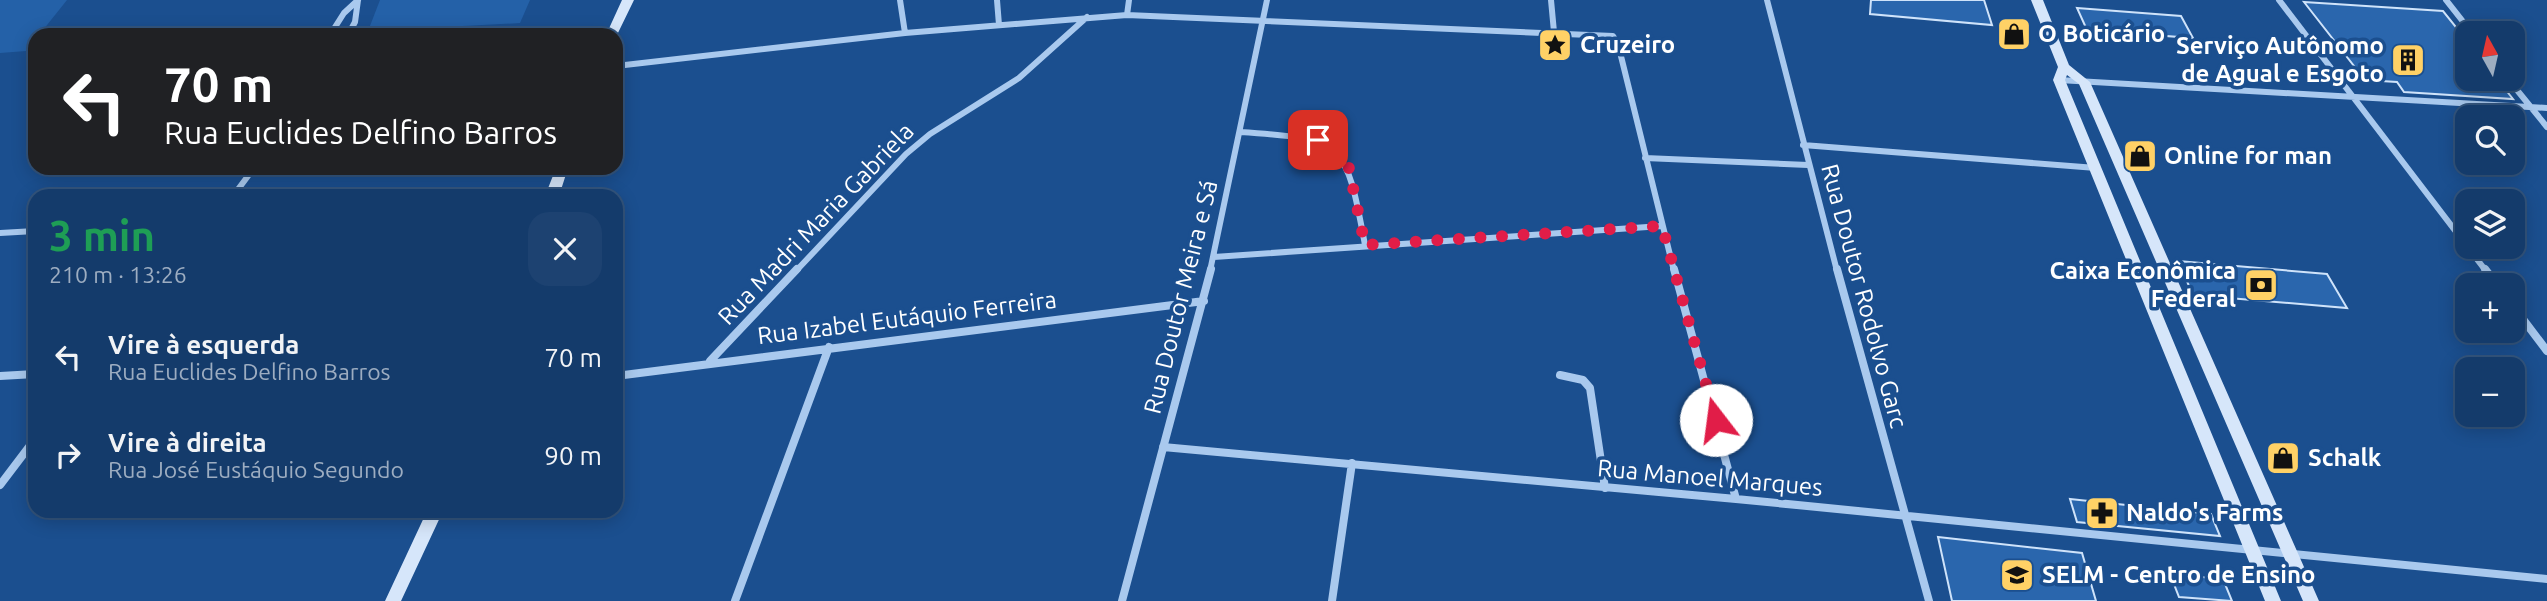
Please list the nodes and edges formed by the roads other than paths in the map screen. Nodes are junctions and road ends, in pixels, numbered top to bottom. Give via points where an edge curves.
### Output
1 (358, 0) edge
2 (628, 0) edge
3 (900, 0) edge
4 (997, 0) edge
5 (1129, 0) edge
6 (1267, 0) edge
7 (1551, 0) edge
8 (1768, 0) edge
9 (2037, 0) edge
10 (2279, 0) edge
11 (2446, 0) edge
12 (1127, 15) junction
13 (1087, 17) junction
14 (2463, 21) edge
15 (1262, 23) junction
16 (999, 25) junction
17 (334, 28) edge
18 (352, 28) edge
19 (615, 28) edge
20 (1554, 32) junction
21 (905, 33) junction
22 (623, 65) edge
23 (2062, 74) junction
24 (2084, 82) junction
25 (2517, 91) edge
26 (2353, 97) junction
27 (2530, 107) junction
28 (2547, 108) edge
29 (2547, 127) edge
30 (1240, 132) junction
31 (1803, 145) junction
32 (1645, 158) junction
33 (1808, 165) junction
34 (2096, 169) junction
35 (1662, 226) junction
36 (28, 231) edge
37 (0, 233) edge
38 (1365, 245) junction
39 (1214, 257) junction
40 (2488, 273) edge
41 (1204, 301) junction
42 (2525, 322) edge
43 (829, 347) junction
44 (2547, 351) edge
45 (709, 362) junction
46 (28, 374) edge
47 (623, 375) edge
48 (1560, 375) dead end
49 (0, 376) edge
50 (1163, 447) junction
51 (28, 448) edge
52 (1352, 463) junction
53 (0, 485) edge
54 (1605, 488) junction
55 (1737, 499) junction
56 (1905, 517) junction
57 (432, 518) edge
58 (2253, 550) junction
59 (2292, 555) junction
60 (2547, 579) edge
61 (393, 601) edge
62 (735, 601) edge
63 (1122, 601) edge
64 (1332, 601) edge
65 (1928, 601) edge
66 (2273, 601) edge
67 (2311, 601) edge

1 - 17 street
1 - 18 street
2 - 19 main road
3 - 21 street
4 - 16 street
5 - 12 street
6 - 15 street, Rua Doutor Meira e Sá
7 - 20 street
8 - 31 street, Rua Doutor Rodolvo Garc
9 - 23 main road
10 - 26 street
11 - 14 street
12 - 13 street
12 - 15 street via 1238,18
13 - 16 street
13 - 45 street, Rua Madri Maria Gabriela via 1018,78 906,154
15 - 20 street
15 - 30 street, Rua Doutor Meira e Sá
16 - 21 street
20 - 32 street via 1613,36
21 - 22 street
23 - 24 main road
23 - 34 main road
24 - 26 street
24 - 59 main road
25 - 27 street
26 - 27 street
26 - 40 street
27 - 28 street
27 - 29 street
30 - 38 street via 1318,140 1342,155 1354,182
30 - 39 street, Rua Doutor Meira e Sá
31 - 33 street, Rua Doutor Rodolvo Garc
31 - 34 street
32 - 33 street
32 - 35 street
33 - 56 street, Rua Doutor Rodolvo Garc
34 - 58 main road
35 - 38 street
35 - 55 street
36 - 37 street
38 - 39 street
39 - 41 street, Rua Doutor Meira e Sá
41 - 43 street, Rua Izabel Eutáquio Ferreira
41 - 50 street, Rua Doutor Meira e Sá
42 - 44 street
43 - 45 street, Rua Izabel Eutáquio Ferreira
43 - 62 street
45 - 47 street, Rua Izabel Eutáquio Ferreira
46 - 49 street
48 - 54 street via 1583,380 1590,388
50 - 52 street, Rua Manoel Marques
50 - 63 street, Rua Doutor Meira e Sá
51 - 53 street
52 - 54 street, Rua Manoel Marques
52 - 64 street
54 - 55 street, Rua Manoel Marques
55 - 56 street, Rua Manoel Marques
56 - 58 street, Rua Manoel Marques
56 - 65 street, Rua Doutor Rodolvo Garc
57 - 61 main road
58 - 59 street, Rua Manoel Marques
58 - 66 main road
59 - 60 street
59 - 67 main road

